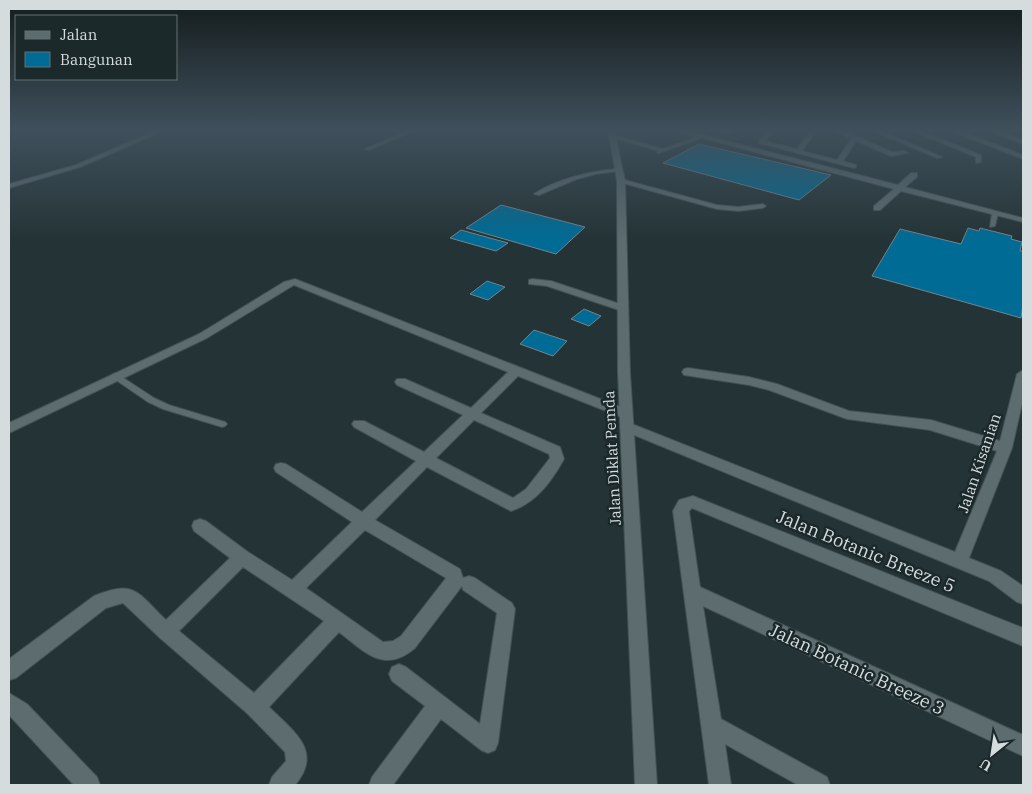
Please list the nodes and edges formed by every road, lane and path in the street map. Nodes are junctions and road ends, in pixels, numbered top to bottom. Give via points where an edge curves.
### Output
1 (62, 166) edge
2 (78, 166) edge
3 (618, 166) edge
4 (814, 166) edge
5 (619, 175) junction
6 (914, 175) dead end
7 (9, 182) edge
8 (9, 186) edge
9 (898, 188) junction
10 (537, 194) dead end
11 (763, 206) dead end
12 (876, 208) dead end
13 (995, 213) junction
14 (1023, 220) edge
15 (992, 226) dead end
16 (532, 282) dead end
17 (622, 308) junction
18 (688, 372) dead end
19 (515, 373) junction
20 (1023, 374) edge
21 (116, 376) junction
22 (401, 382) dead end
23 (473, 413) junction
24 (626, 420) junction
25 (222, 424) dead end
26 (359, 424) dead end
27 (9, 428) edge
28 (1005, 448) junction
29 (425, 459) junction
30 (281, 468) dead end
31 (363, 521) junction
32 (200, 526) dead end
33 (242, 557) junction
34 (960, 561) junction
35 (470, 584) dead end
36 (294, 589) junction
37 (692, 592) junction
38 (1023, 596) edge
39 (337, 621) junction
40 (166, 632) junction
41 (1023, 637) edge
42 (9, 671) edge
43 (399, 674) dead end
44 (9, 702) edge
45 (439, 704) junction
46 (255, 707) junction
47 (711, 725) junction
48 (1023, 746) edge
49 (89, 785) edge
50 (280, 785) edge
51 (380, 785) edge
52 (646, 785) edge
53 (720, 785) edge
54 (819, 785) edge

1 - 7 street
2 - 8 street
3 - 5 street, Jalan Diklat Pemda
4 - 9 street
5 - 10 lane via 606,170 577,177
5 - 11 lane via 717,207
5 - 17 street, Jalan Diklat Pemda
6 - 9 street
9 - 12 street
9 - 13 street
13 - 14 street
13 - 15 lane
16 - 17 street via 548,283
17 - 24 street, Jalan Diklat Pemda
18 - 28 street via 749,381 847,415 931,425
19 - 21 street via 295,282 203,336
19 - 23 street
19 - 24 street
20 - 28 street, Jalan Kisanian
21 - 25 lane via 158,404
21 - 27 street
22 - 23 street
23 - 29 street
23 - 29 street via 555,451 557,459 527,498 511,505
24 - 34 street
24 - 52 street, Jalan Diklat Pemda
26 - 29 street
28 - 34 street, Jalan Kisanian
29 - 31 street
30 - 31 street
31 - 36 street
31 - 39 street via 450,571 456,579 408,642 391,653 380,651
32 - 33 street
33 - 36 street
33 - 40 street
34 - 38 street via 995,576
35 - 45 street via 506,609 488,743
36 - 39 street
37 - 41 street, Jalan Botanic Breeze 5 via 681,511 684,504 693,502
37 - 47 street
37 - 48 street, Jalan Botanic Breeze 3
39 - 46 street
40 - 42 street via 131,598 123,595 112,597 100,602
40 - 46 street
43 - 45 street
44 - 49 street
45 - 51 street
46 - 50 street via 297,752 294,769
47 - 53 street
47 - 54 street

